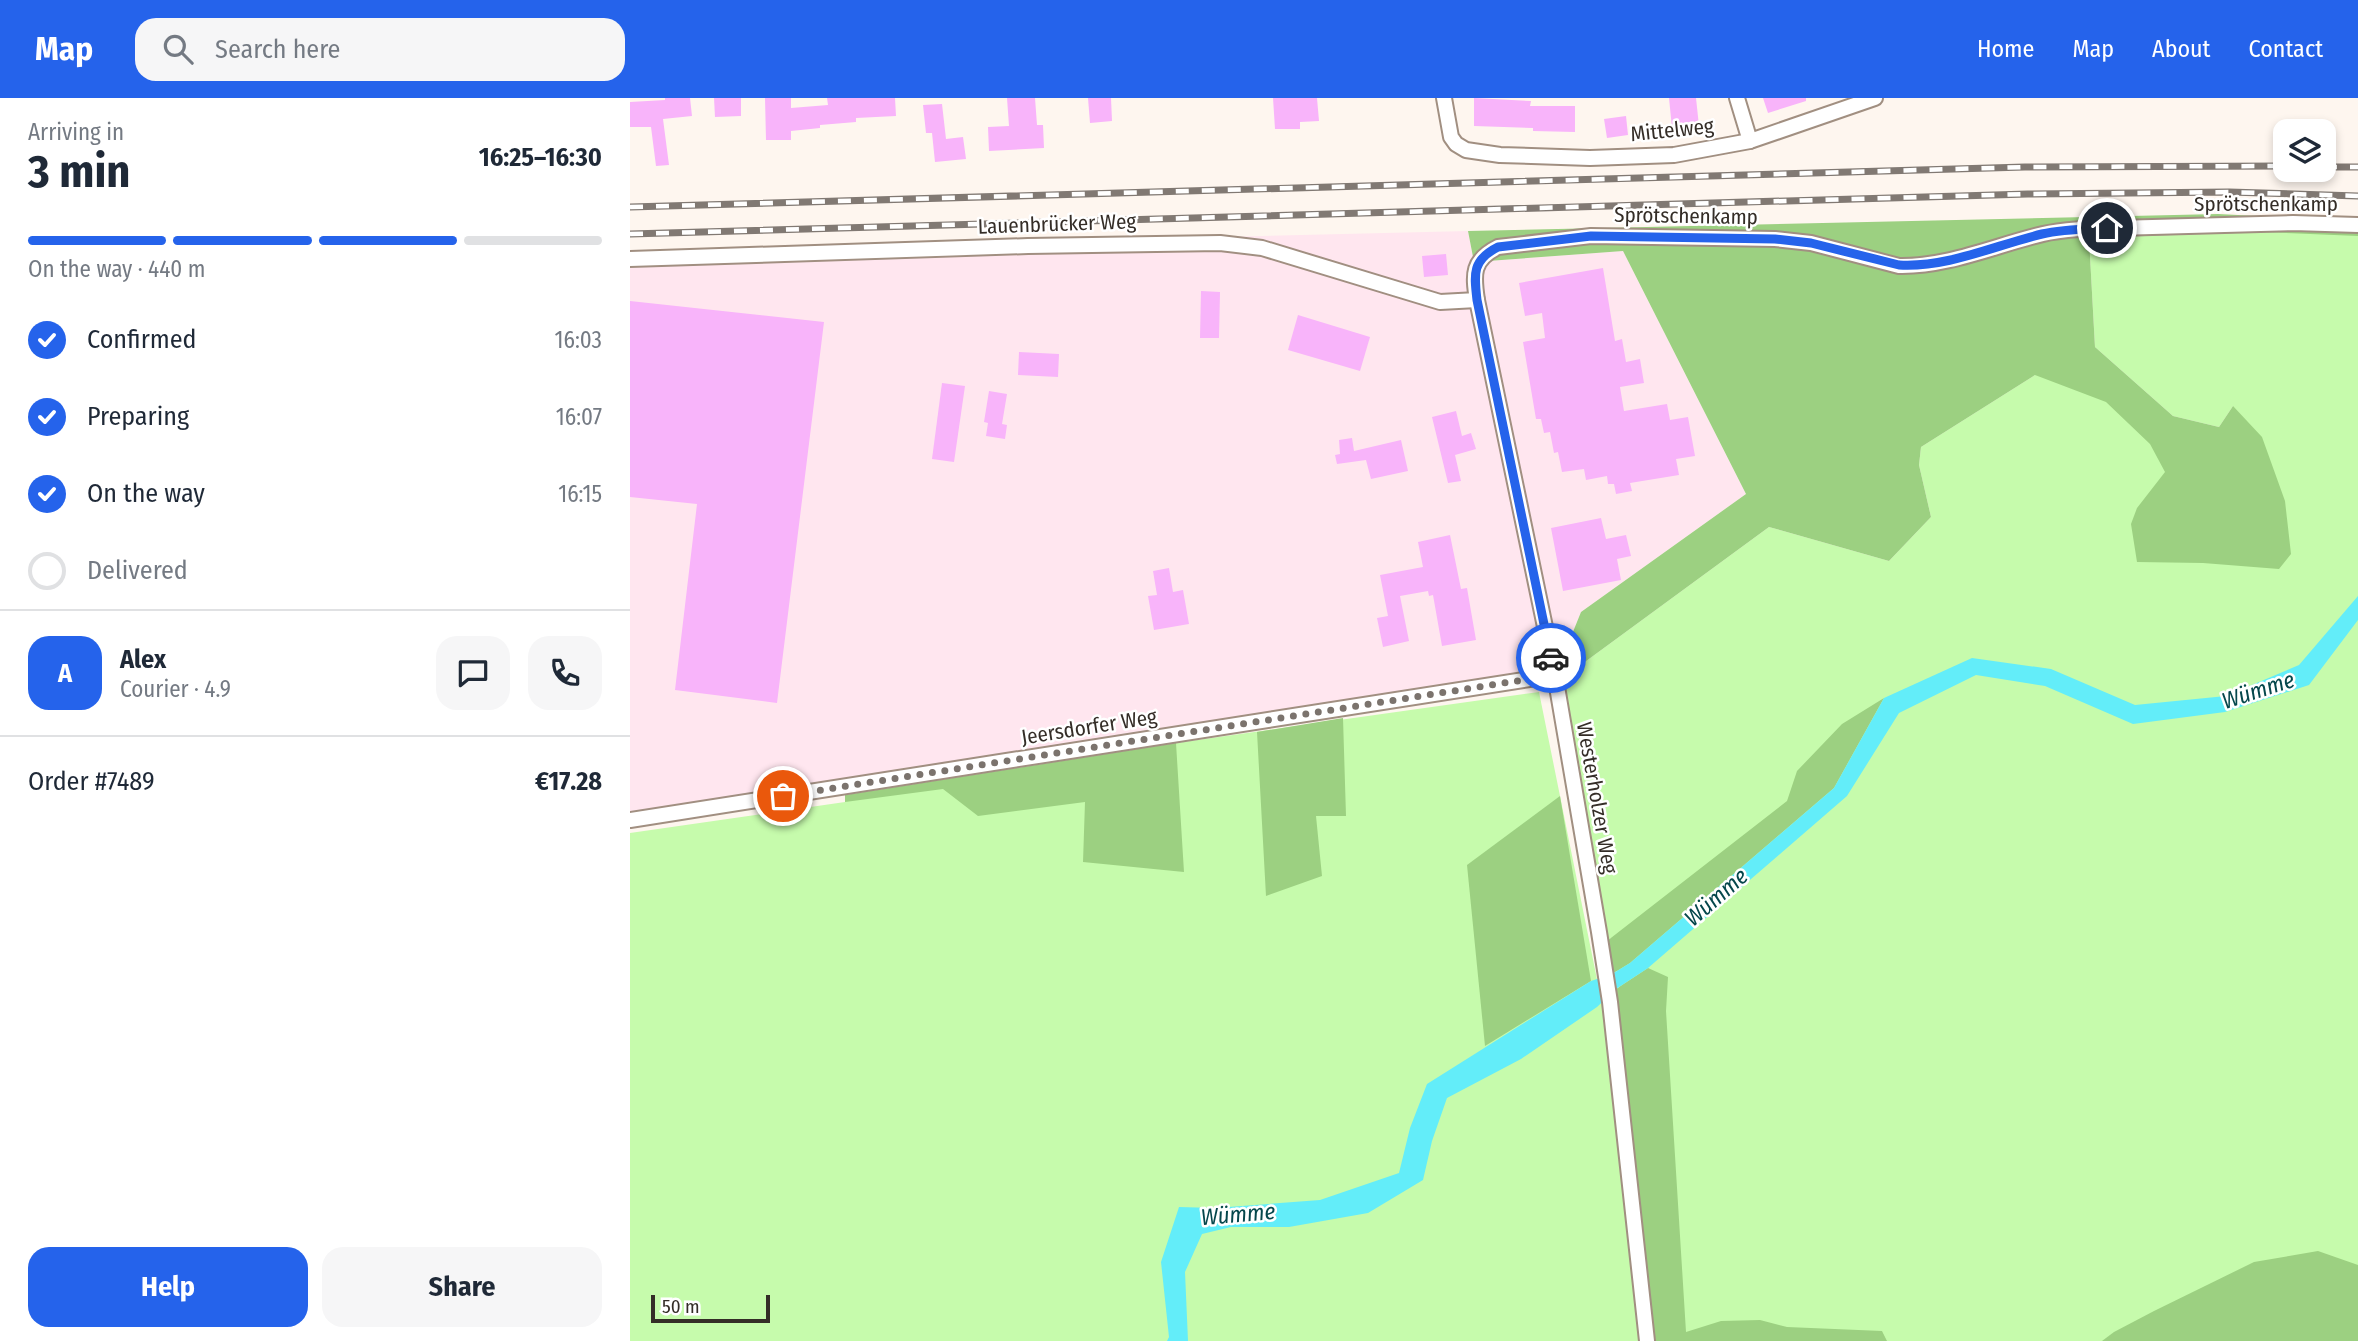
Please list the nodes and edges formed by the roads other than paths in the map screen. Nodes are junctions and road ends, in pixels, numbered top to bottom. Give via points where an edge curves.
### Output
1 (1444, 98) edge
2 (1737, 98) edge
3 (1875, 98) edge
4 (1750, 141) junction
5 (2358, 225) edge
6 (630, 260) edge
7 (1476, 267) joint
8 (1477, 300) junction
9 (1555, 675) junction
10 (630, 820) edge
11 (1647, 1341) edge

1 - 4 street, Mittelweg via 1456,145 1500,155 1674,155
2 - 4 street
3 - 4 street, Mittelweg
5 - 7 street, Sprötschenkamp via 2080,229 1913,266 1775,239 1591,236 1498,247
6 - 8 street, Lauenbrücker Weg via 1220,243 1262,248 1440,302
7 - 8 street, Westerholzer Weg
8 - 9 street, Westerholzer Weg
9 - 10 street, Jeersdorfer Weg
9 - 11 street, Westerholzer Weg via 1610,1002

